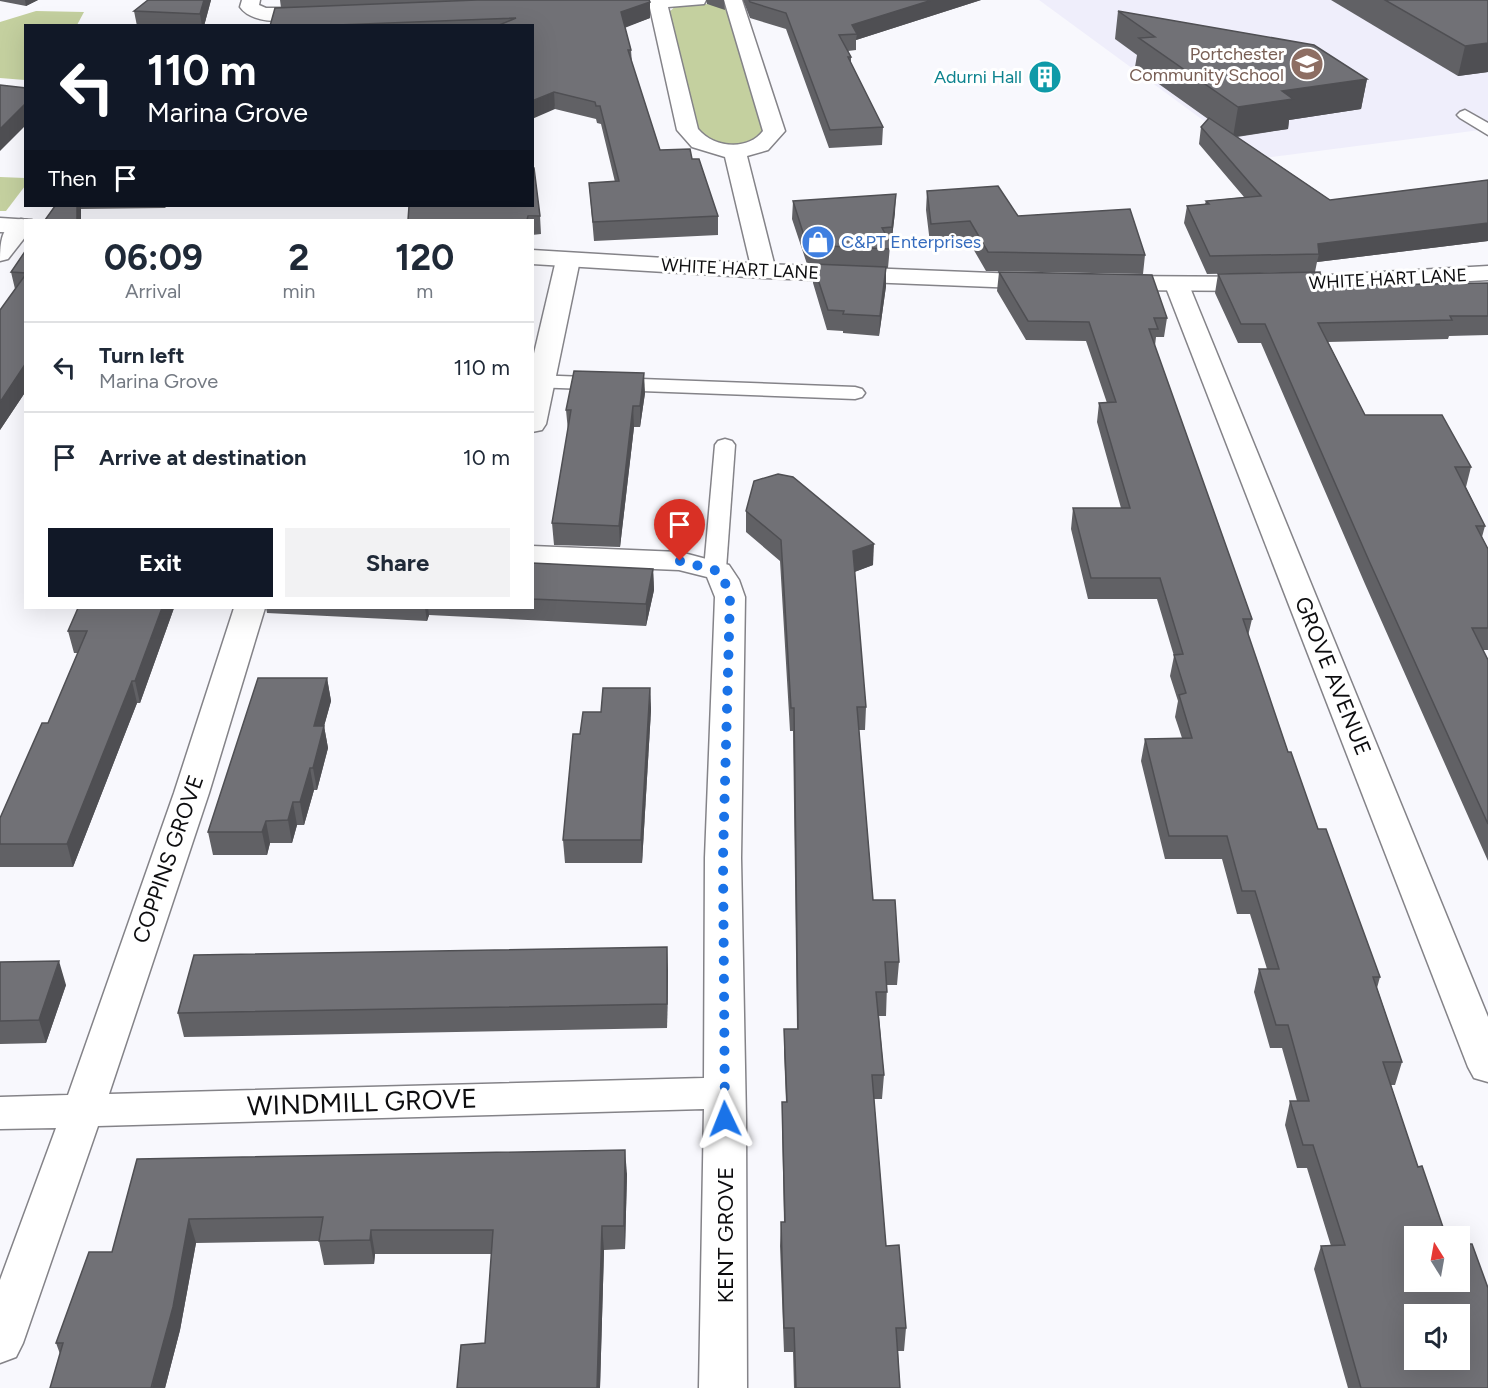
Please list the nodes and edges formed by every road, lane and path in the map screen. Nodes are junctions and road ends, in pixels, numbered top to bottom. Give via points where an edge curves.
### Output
1 (697, 0) edge
2 (733, 0) edge
3 (658, 2) junction
4 (250, 3) edge
5 (587, 4) edge
6 (339, 14) edge
7 (1465, 115) dead end
8 (1488, 130) edge
9 (735, 152) junction
10 (15, 226) edge
11 (0, 254) edge
12 (534, 257) edge
13 (568, 260) junction
14 (764, 271) junction
15 (1488, 273) edge
16 (1177, 285) junction
17 (537, 381) edge
18 (855, 393) dead end
19 (534, 407) edge
20 (725, 446) dead end
21 (534, 555) edge
22 (720, 574) junction
23 (249, 609) edge
24 (1488, 1067) edge
25 (724, 1093) junction
26 (83, 1110) junction
27 (0, 1113) edge
28 (0, 1343) edge
29 (723, 1388) edge

1 - 3 street
2 - 9 street via 774,131 769,141
3 - 5 street
3 - 9 street via 688,130 699,143
4 - 6 street via 263,14
7 - 8 lane
9 - 14 street
10 - 11 street
12 - 13 street, WHITE HART LANE
13 - 14 street, WHITE HART LANE
13 - 17 street
14 - 16 street, WHITE HART LANE
15 - 16 street, WHITE HART LANE via 1292,284
16 - 24 street, GROVE AVENUE
17 - 18 lane
17 - 19 street
20 - 22 lane
21 - 22 street via 680,561
22 - 25 street, KENT GROVE via 730,597 723,858
23 - 26 street, COPPINS GROVE via 217,715
25 - 26 street, WINDMILL GROVE
25 - 29 street, KENT GROVE
26 - 27 street, WINDMILL GROVE
26 - 28 street, COPPINS GROVE

